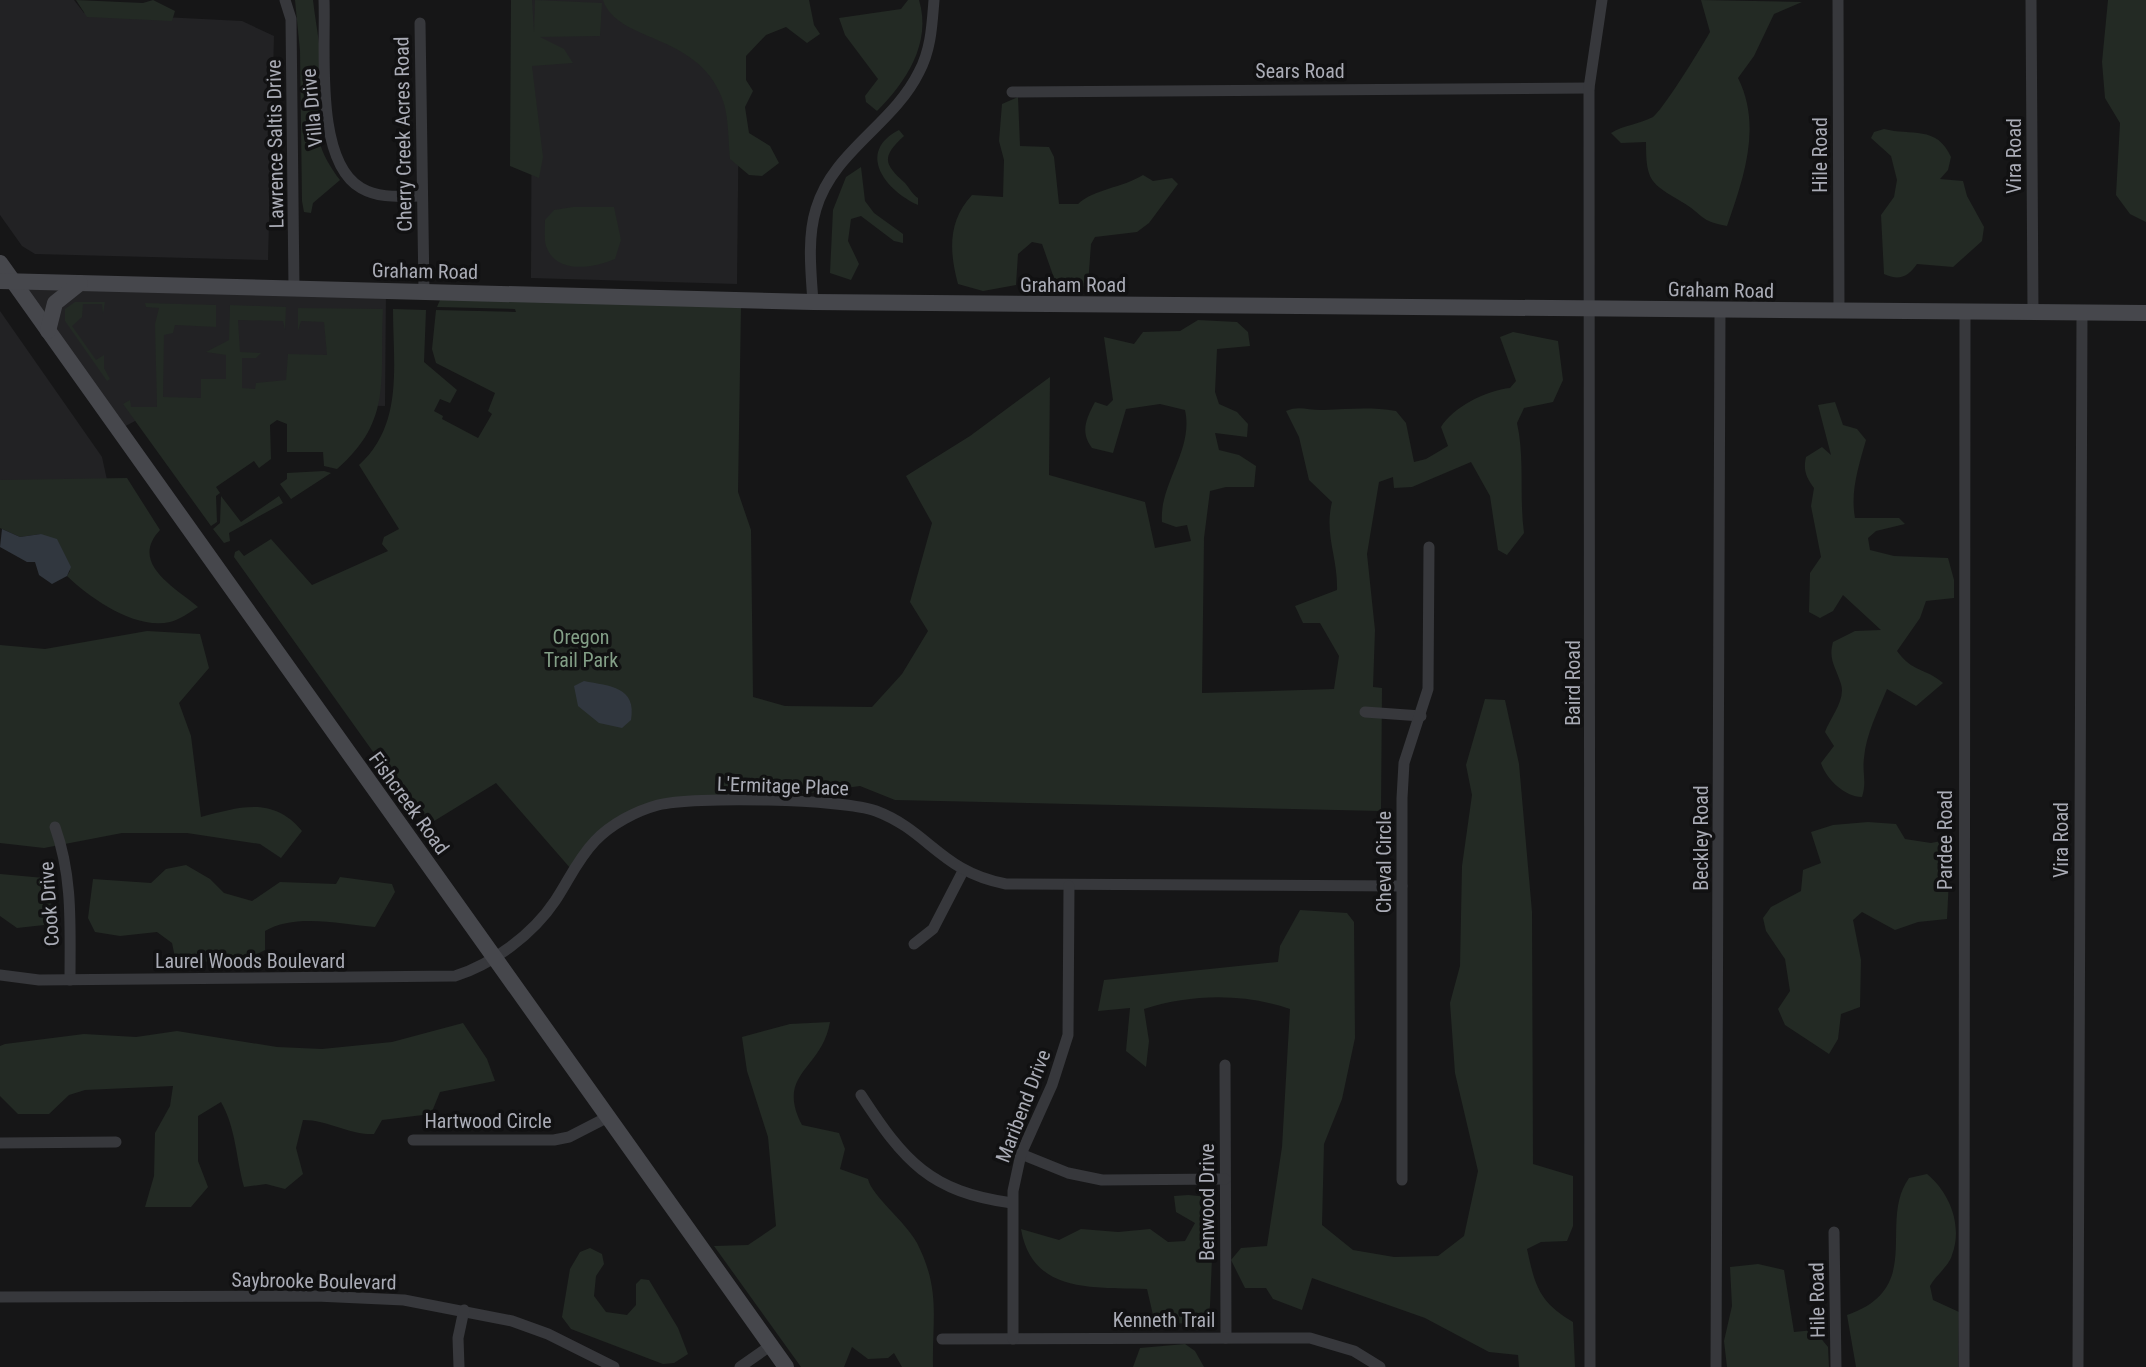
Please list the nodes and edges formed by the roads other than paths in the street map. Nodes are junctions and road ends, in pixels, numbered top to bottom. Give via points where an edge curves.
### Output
1 (285, 0) edge
2 (324, 0) edge
3 (934, 0) edge
4 (1602, 0) edge
5 (1838, 0) edge
6 (2031, 0) edge
7 (420, 23) dead end
8 (1589, 88) junction
9 (1012, 92) dead end
10 (422, 196) junction
11 (0, 263) edge
12 (7, 281) edge
13 (80, 283) junction
14 (294, 289) junction
15 (424, 292) junction
16 (813, 302) junction
17 (1591, 308) junction
18 (1720, 310) junction
19 (1839, 311) junction
20 (1965, 312) junction
21 (2033, 312) junction
22 (2082, 313) junction
23 (2146, 313) edge
24 (48, 331) junction
25 (1429, 547) dead end
26 (1365, 712) dead end
27 (1421, 716) junction
28 (55, 827) dead end
29 (963, 871) junction
30 (1069, 886) junction
31 (1402, 886) junction
32 (914, 944) dead end
33 (495, 957) junction
34 (0, 975) edge
35 (70, 980) junction
36 (1225, 1065) dead end
37 (861, 1095) dead end
38 (606, 1118) junction
39 (413, 1140) dead end
40 (116, 1142) dead end
41 (0, 1143) edge
42 (1021, 1154) junction
43 (1225, 1179) junction
44 (1402, 1180) dead end
45 (1012, 1203) junction
46 (1834, 1232) dead end
47 (0, 1297) edge
48 (464, 1310) junction
49 (1226, 1338) junction
50 (942, 1339) dead end
51 (1013, 1339) junction
52 (770, 1346) junction
53 (459, 1367) edge
54 (614, 1367) edge
55 (740, 1367) edge
56 (786, 1367) edge
57 (1380, 1367) edge
58 (1590, 1367) edge
59 (1716, 1367) edge
60 (1836, 1367) edge
61 (1964, 1367) edge
62 (2078, 1367) edge

1 - 14 street, Lawrence Saltis Drive via 291,19
2 - 10 street, Villa Drive via 327,110 337,161 347,177 373,194
3 - 16 street via 930,40 918,75 890,113 847,153 816,208
4 - 8 street, Baird Road
5 - 19 street, Hile Road
6 - 21 street, Vira Road
7 - 10 street, Cherry Creek Acres Road
8 - 9 street, Sears Road
8 - 17 street, Baird Road
10 - 15 street, Cherry Creek Acres Road
11 - 12 main road, Fishcreek Road
12 - 13 main road, Graham Road
12 - 24 main road, Fishcreek Road
13 - 14 main road, Graham Road
13 - 24 main road via 55,303
14 - 15 main road, Graham Road
15 - 16 main road, Graham Road
16 - 17 main road, Graham Road
17 - 18 main road, Graham Road
17 - 58 street, Baird Road
18 - 19 main road, Graham Road
18 - 59 street, Beckley Road
19 - 20 main road, Graham Road
20 - 21 main road, Graham Road
20 - 61 street, Pardee Road
21 - 22 main road, Graham Road
22 - 23 main road, Graham Road
22 - 62 street, Vira Road
24 - 33 main road, Fishcreek Road
25 - 27 street, Cheval Circle via 1428,689
26 - 27 street
27 - 31 street, Cheval Circle via 1403,774
28 - 35 street, Cook Drive via 70,891
29 - 30 street, L'Ermitage Place via 1006,884
29 - 32 street via 933,929
29 - 33 street, L'Ermitage Place via 902,824 864,808 822,803 658,805 603,833 580,857 545,913
30 - 31 street, L'Ermitage Place
30 - 42 street, Maribend Drive via 1068,1035
31 - 44 street, Cheval Circle
33 - 35 street, Laurel Woods Boulevard via 470,972 437,978
33 - 38 main road, Fishcreek Road
34 - 35 street, Laurel Woods Boulevard
36 - 43 street, Benwood Drive
37 - 45 street via 897,1148 932,1179 974,1197
38 - 39 street, Hartwood Circle via 554,1140
38 - 52 main road, Fishcreek Road
40 - 41 street
42 - 43 street via 1102,1180
42 - 45 street, Maribend Drive
43 - 49 street, Benwood Drive
45 - 51 street, Maribend Drive
46 - 60 street, Hile Road
47 - 48 street, Saybrooke Boulevard via 358,1297
48 - 53 street
48 - 54 street, Saybrooke Boulevard via 548,1334
49 - 51 street, Kenneth Trail
49 - 57 street, Kenneth Trail via 1323,1341
50 - 51 street, Kenneth Trail
52 - 55 street
52 - 56 main road, Fishcreek Road

